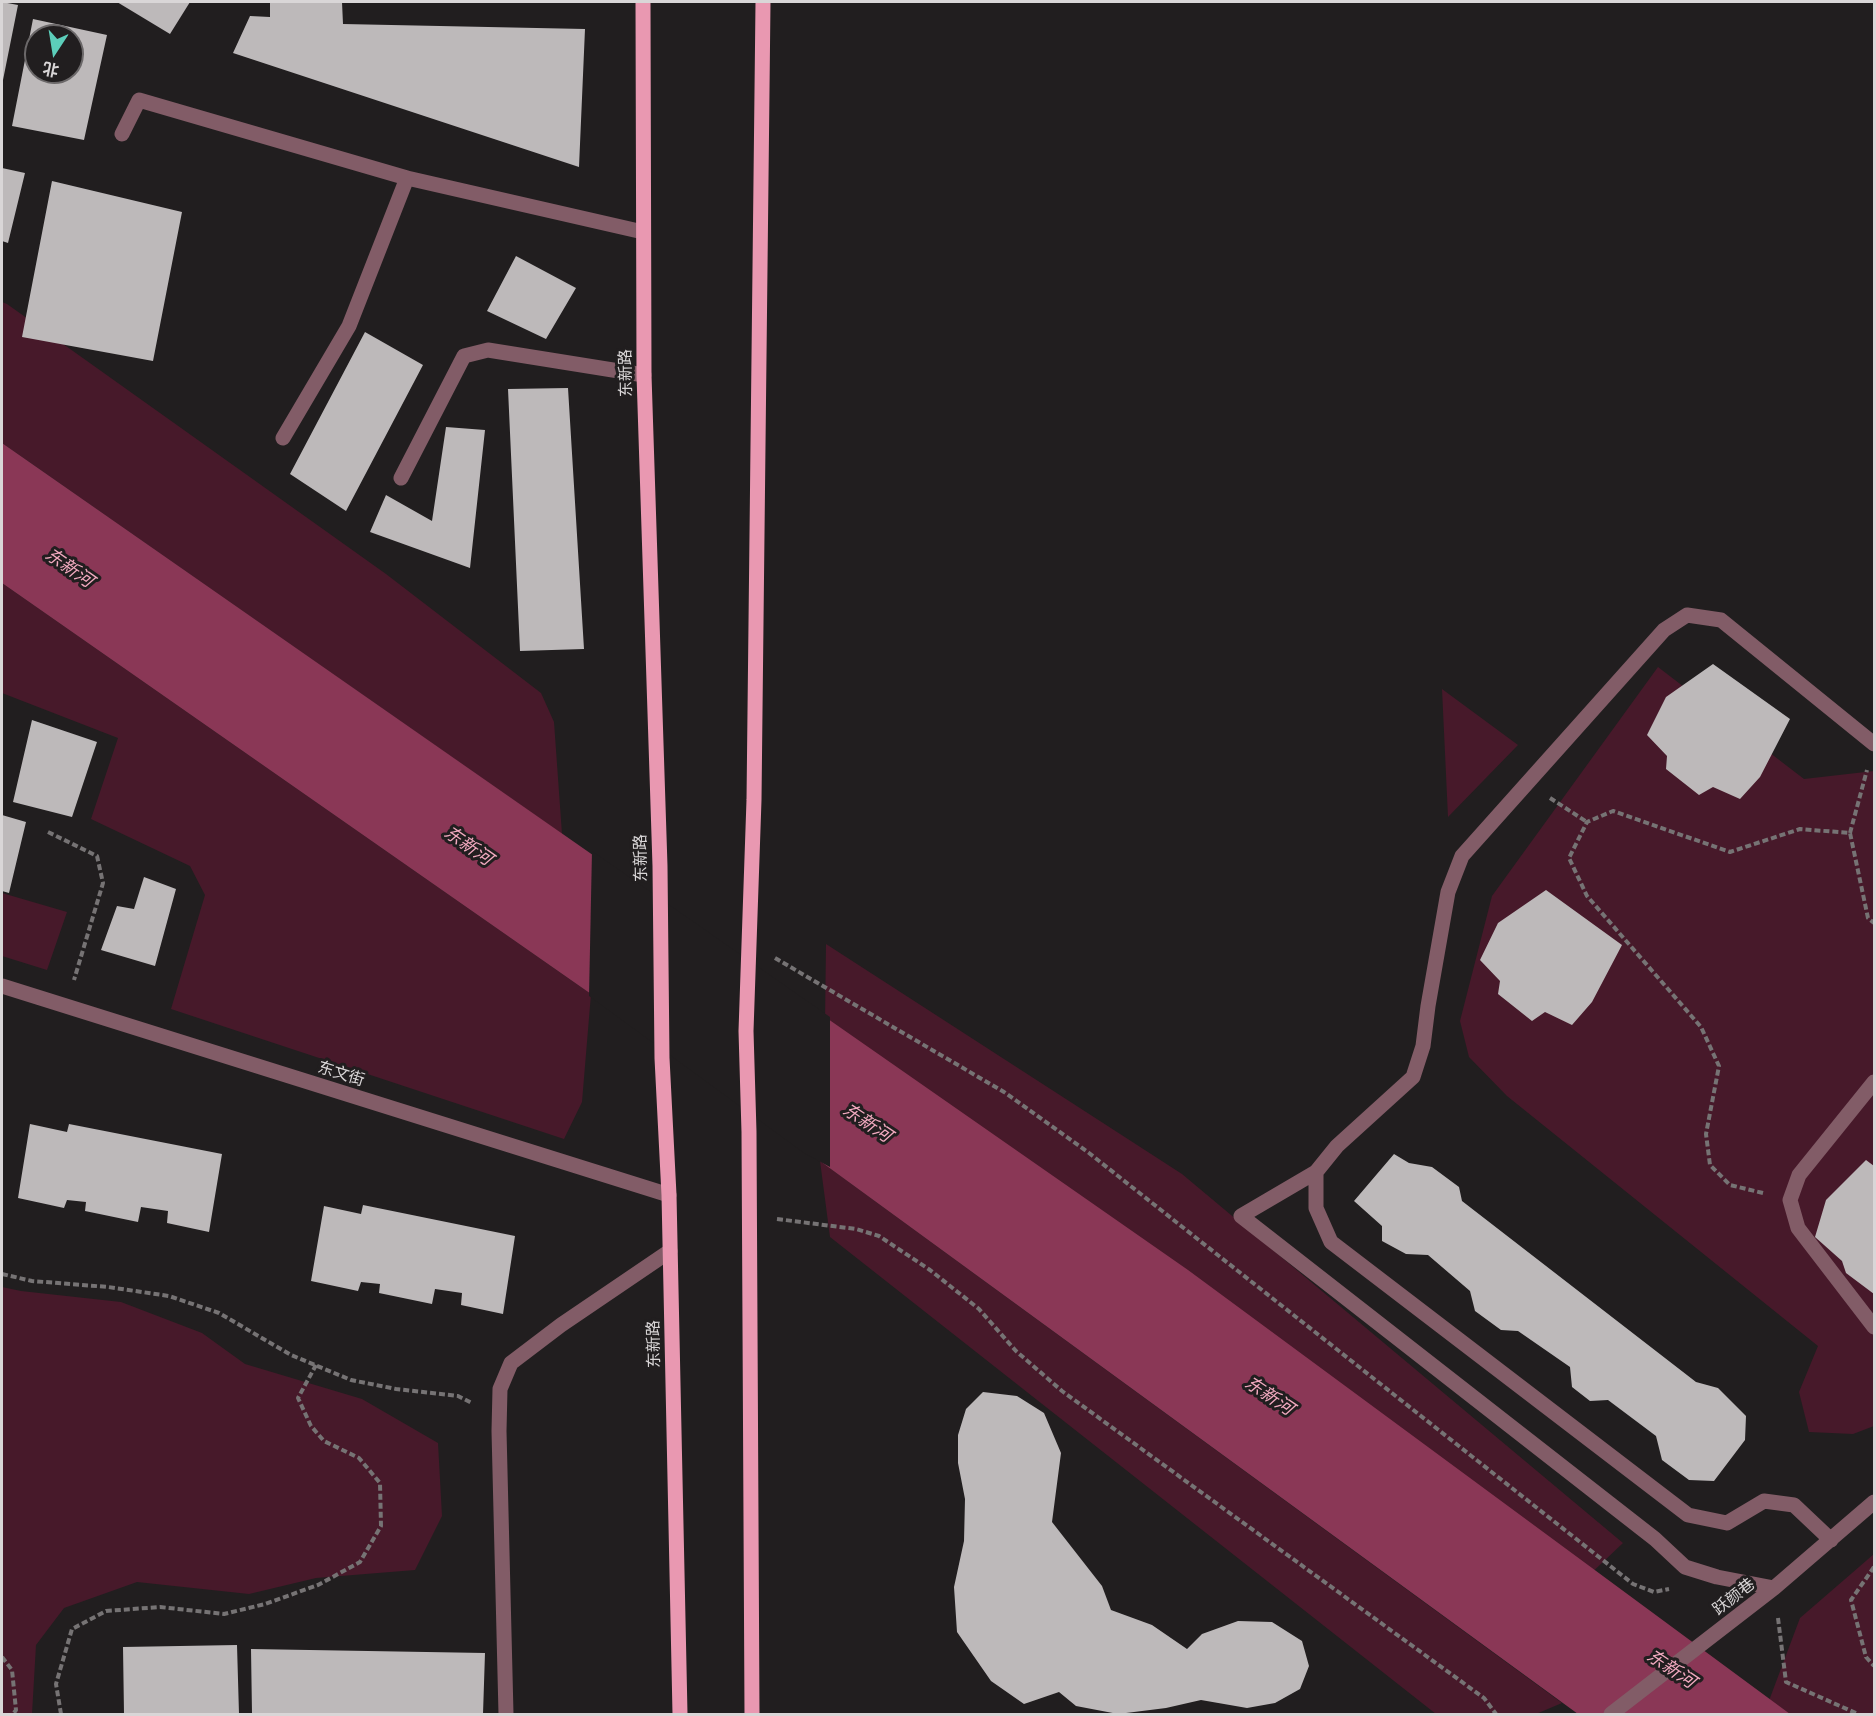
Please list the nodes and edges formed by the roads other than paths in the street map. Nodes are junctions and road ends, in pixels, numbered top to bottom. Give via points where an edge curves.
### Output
1 (643, 2) edge
2 (764, 2) edge
3 (122, 134) dead end
4 (407, 178) junction
5 (643, 232) junction
6 (644, 375) junction
7 (283, 438) dead end
8 (401, 478) dead end
9 (1875, 744) edge
10 (2, 986) edge
11 (1875, 1082) edge
12 (1316, 1172) junction
13 (669, 1195) junction
14 (670, 1251) junction
15 (1875, 1327) edge
16 (1875, 1502) edge
17 (1831, 1540) junction
18 (1774, 1588) junction
19 (506, 1714) edge
20 (680, 1714) edge
21 (752, 1714) edge
22 (1611, 1714) edge

1 - 5 main road, 东新路
2 - 21 main road via 754,800 746,1031
3 - 4 street via 139,100
4 - 5 street
4 - 7 street via 349,326
5 - 6 main road, 东新路
6 - 8 street via 488,350 464,356
6 - 13 main road, 东新路
9 - 12 street via 1720,620 1687,615 1664,630 1462,856 1448,891 1423,1046 1413,1077 1337,1146
10 - 13 street, 东文街
11 - 15 street via 1799,1175 1790,1200 1798,1228
12 - 17 street via 1316,1208 1331,1242 1688,1515 1727,1523 1764,1501 1794,1505
12 - 18 street via 1241,1216 1655,1539 1685,1567
13 - 14 main road, 东新路
14 - 19 street via 512,1363 500,1389
14 - 20 main road, 东新路
16 - 17 street, 跃颜巷
17 - 18 street, 跃颜巷
18 - 22 street, 跃颜巷

